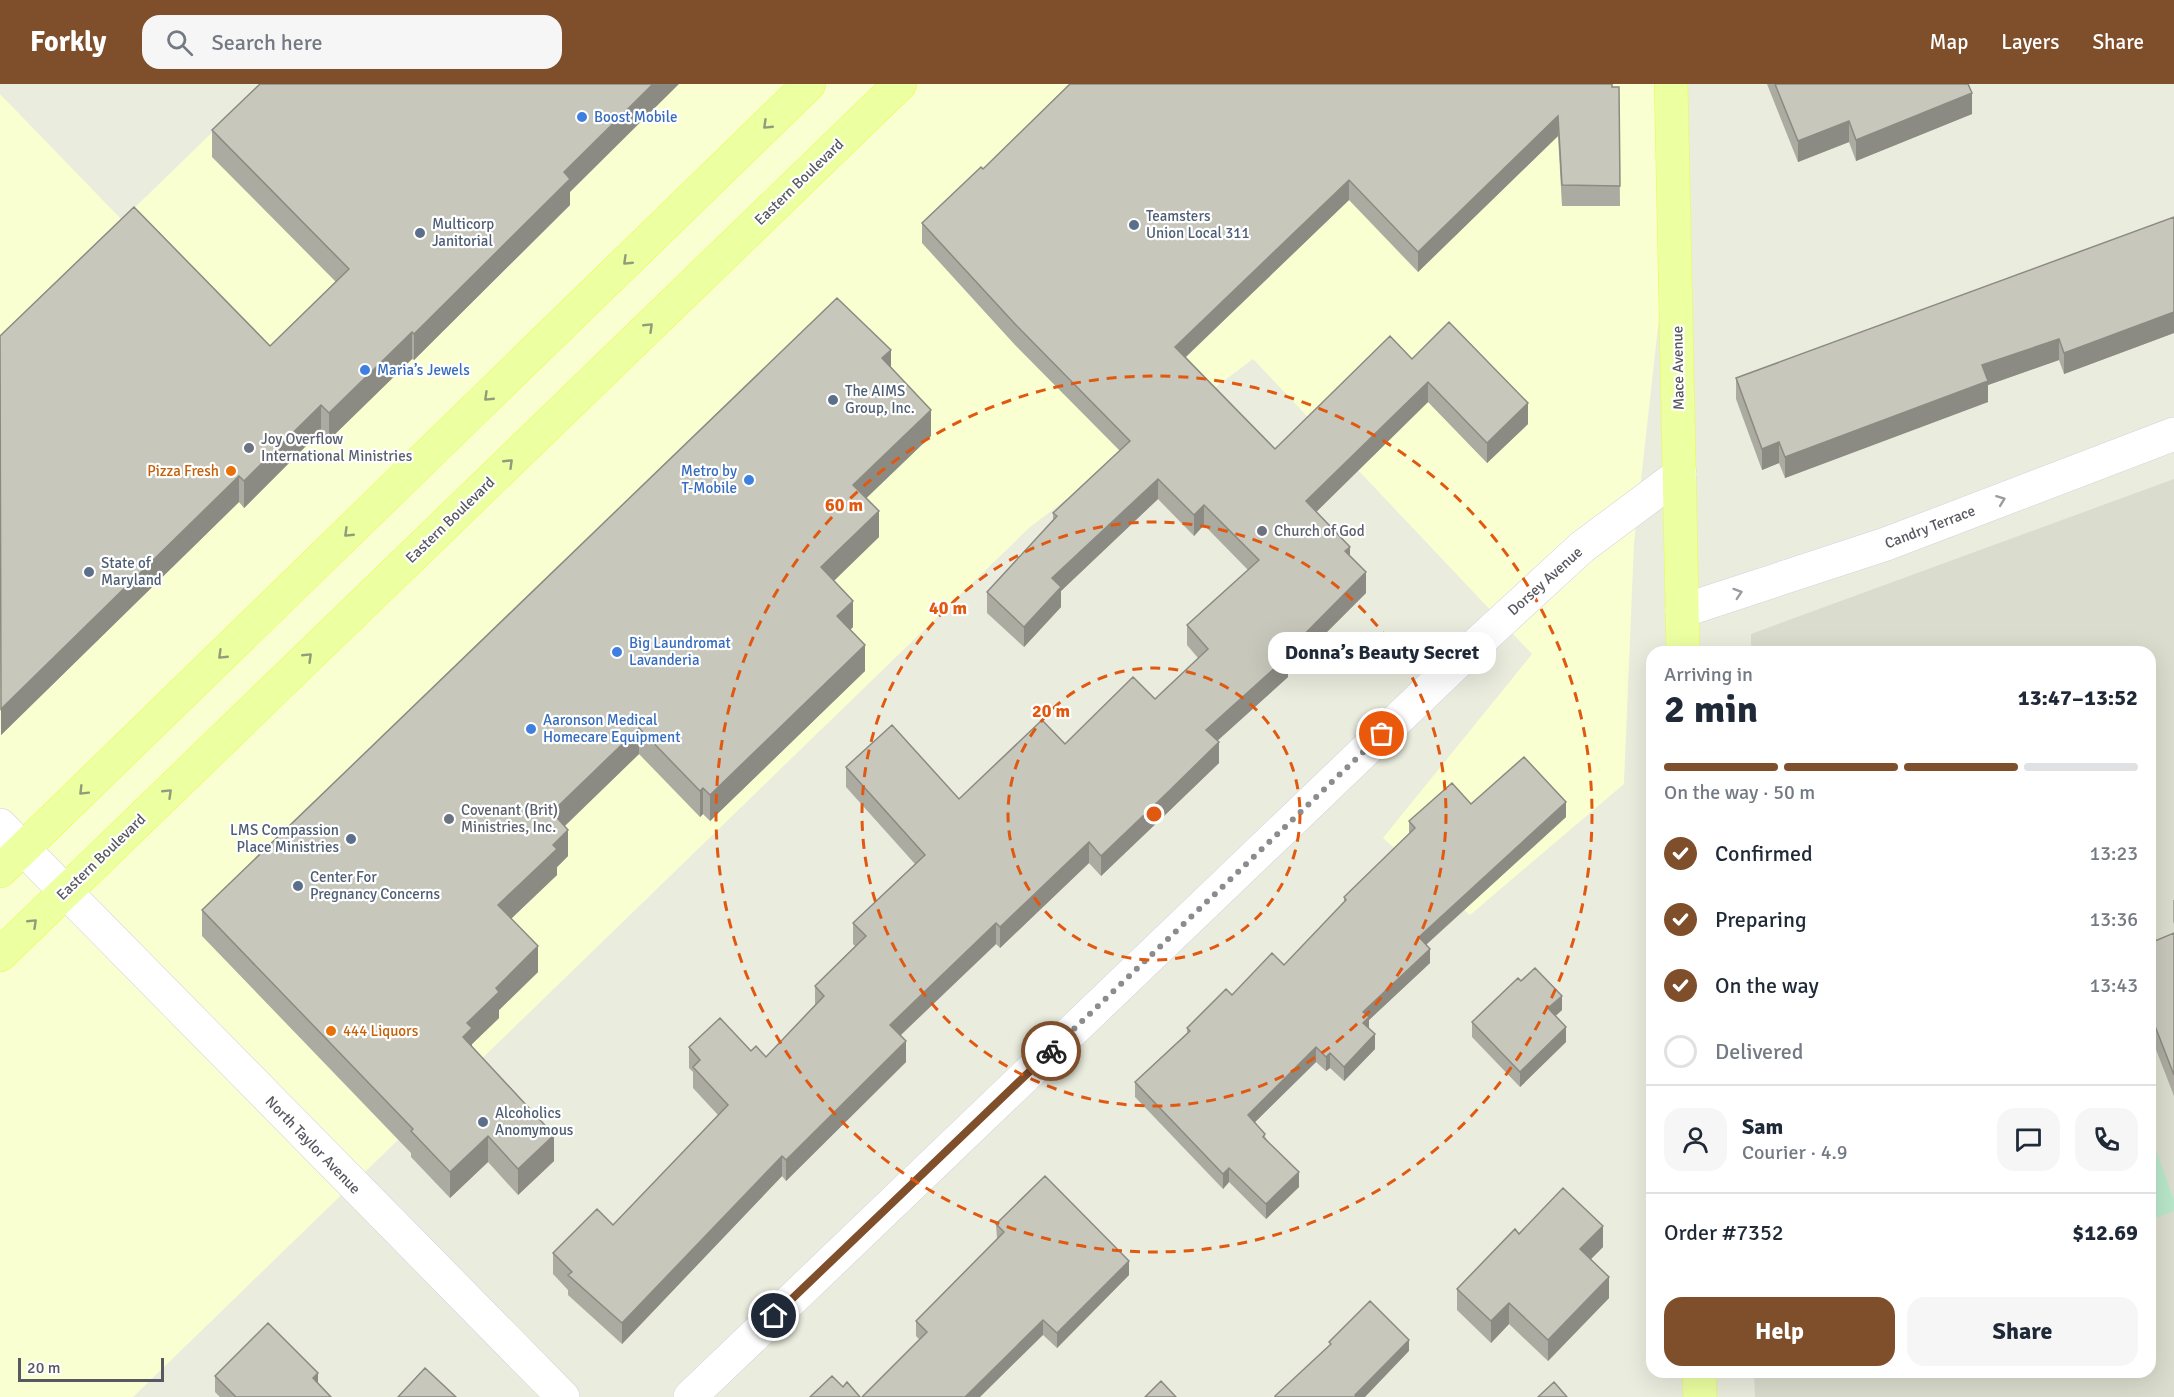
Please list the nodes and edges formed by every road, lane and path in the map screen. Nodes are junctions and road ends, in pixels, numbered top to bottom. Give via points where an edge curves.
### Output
1 (809, 84) edge
2 (1671, 84) edge
3 (896, 85) edge
4 (2174, 434) edge
5 (1680, 474) junction
6 (1682, 611) junction
7 (1683, 646) edge
8 (0, 825) edge
9 (11, 860) edge
10 (65, 891) junction
11 (0, 955) edge
12 (1699, 1378) edge
13 (563, 1397) edge
14 (690, 1397) edge
15 (1700, 1397) edge

1 -> 9 main road
2 - 5 main road, Mace Avenue
10 -> 3 main road, Eastern Boulevard
6 -> 4 street, Candry Terrace via 1886,544
5 - 6 main road, Mace Avenue
5 - 14 street, Dorsey Avenue via 1582,547 1467,652
6 - 7 main road, Mace Avenue
8 - 9 street, North Taylor Avenue
9 - 10 street, North Taylor Avenue
11 -> 10 main road, Eastern Boulevard
10 - 13 street, North Taylor Avenue
12 - 15 main road

